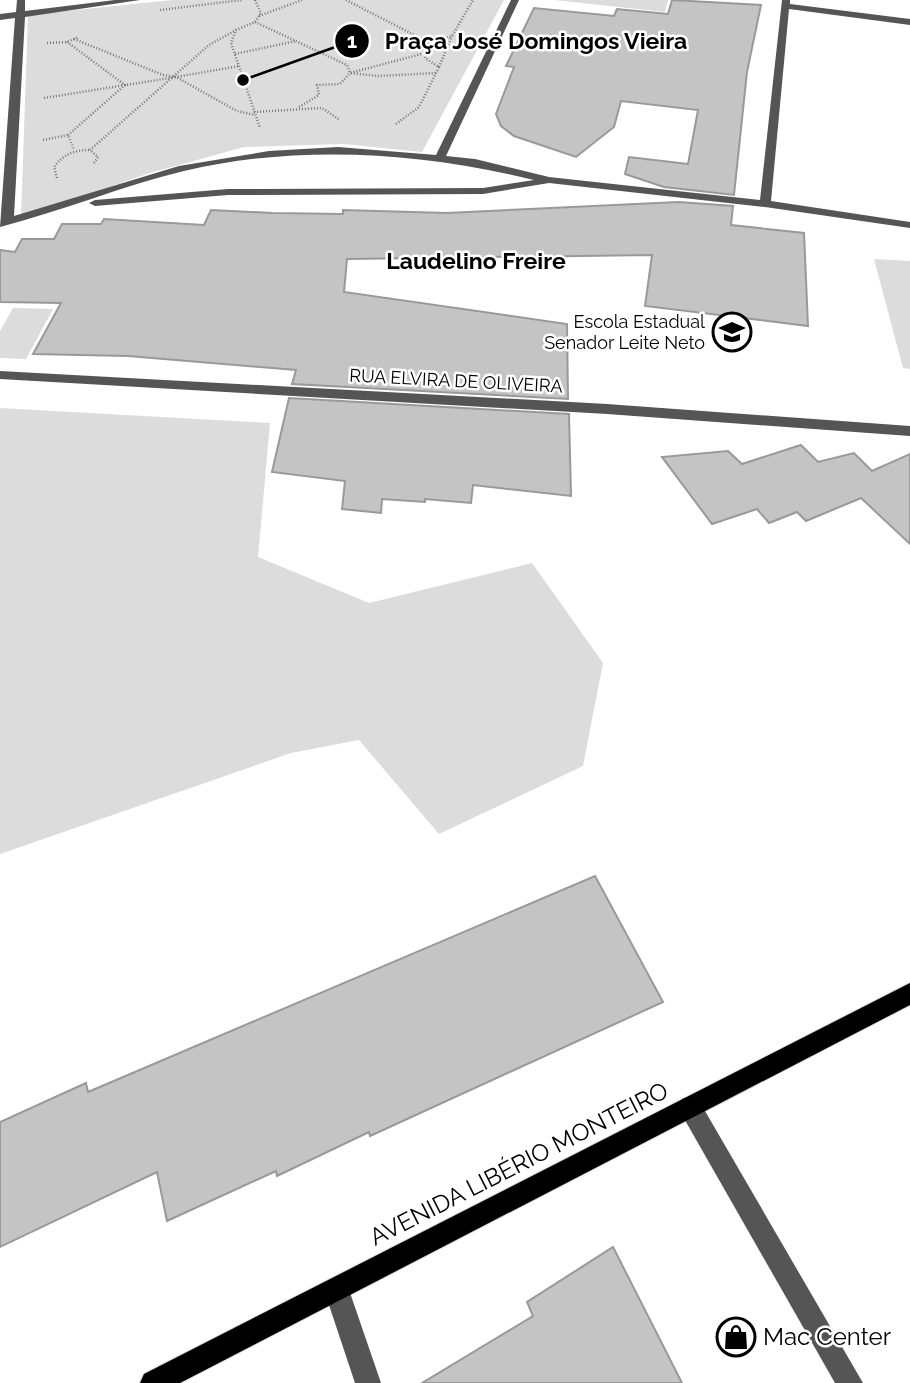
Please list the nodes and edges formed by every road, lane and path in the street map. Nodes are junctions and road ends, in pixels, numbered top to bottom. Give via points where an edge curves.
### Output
1 (21, 0) edge
2 (136, 0) edge
3 (255, 0) edge
4 (302, 0) edge
5 (346, 0) edge
6 (473, 0) edge
7 (515, 0) edge
8 (786, 3) edge
9 (20, 13) junction
10 (258, 16) junction
11 (0, 17) edge
12 (255, 22) junction
13 (910, 22) edge
14 (236, 30) junction
15 (452, 36) junction
16 (74, 39) dead end
17 (296, 41) junction
18 (67, 42) dead end
19 (432, 44) junction
20 (425, 53) junction
21 (235, 54) junction
22 (239, 66) junction
23 (439, 66) junction
24 (350, 72) junction
25 (436, 73) junction
26 (176, 77) junction
27 (125, 85) junction
28 (40, 99) dead end
29 (299, 107) junction
30 (419, 107) dead end
31 (255, 113) junction
32 (342, 121) dead end
33 (261, 133) dead end
34 (68, 135) junction
35 (38, 141) dead end
36 (74, 149) junction
37 (90, 150) junction
38 (440, 158) junction
39 (92, 166) dead end
40 (502, 167) junction
41 (549, 180) junction
42 (60, 181) dead end
43 (496, 189) junction
44 (765, 204) junction
45 (36, 213) junction
46 (4, 223) edge
47 (910, 225) edge
48 (0, 375) edge
49 (910, 431) edge
50 (910, 995) edge
51 (690, 1107) junction
52 (337, 1290) junction
53 (153, 1383) edge
54 (368, 1383) edge
55 (850, 1383) edge

1 - 9 street
2 - 9 street
3 - 10 path via 261,13
4 - 10 path
5 - 19 path
6 - 15 path
7 - 38 street
8 - 13 street
8 - 44 street
9 - 11 street
9 - 46 street
10 - 12 path
12 - 14 path
12 - 17 path
14 - 21 path
14 - 26 path via 219,35
15 - 19 path
15 - 23 path
16 - 26 path
17 - 21 path
17 - 24 path via 347,65
18 - 27 path
19 - 20 path via 424,47
20 - 23 path via 425,58
20 - 24 path
21 - 22 path
22 - 26 path
22 - 31 path
23 - 25 path
24 - 25 path via 378,76
24 - 29 path via 340,84 317,85 319,95
25 - 30 path
26 - 27 path
26 - 31 path via 237,111
26 - 37 path
27 - 28 path
27 - 34 path
29 - 31 path
29 - 32 path via 322,108
31 - 33 path
34 - 35 path
34 - 36 path
36 - 37 path
36 - 42 path via 54,167 54,176
37 - 39 path via 98,157
38 - 40 street
38 - 45 street via 338,150 246,157 146,177
40 - 41 street
40 - 43 street
41 - 43 street
41 - 44 street
43 - 45 street via 181,194
44 - 47 street
45 - 46 street
48 - 49 street, RUA ELVIRA DE OLIVEIRA via 594,408
50 - 51 main road, AVENIDA LIBÉRIO MONTEIRO
51 - 52 main road, AVENIDA LIBÉRIO MONTEIRO
51 - 55 street
52 - 53 main road, AVENIDA LIBÉRIO MONTEIRO
52 - 54 street

